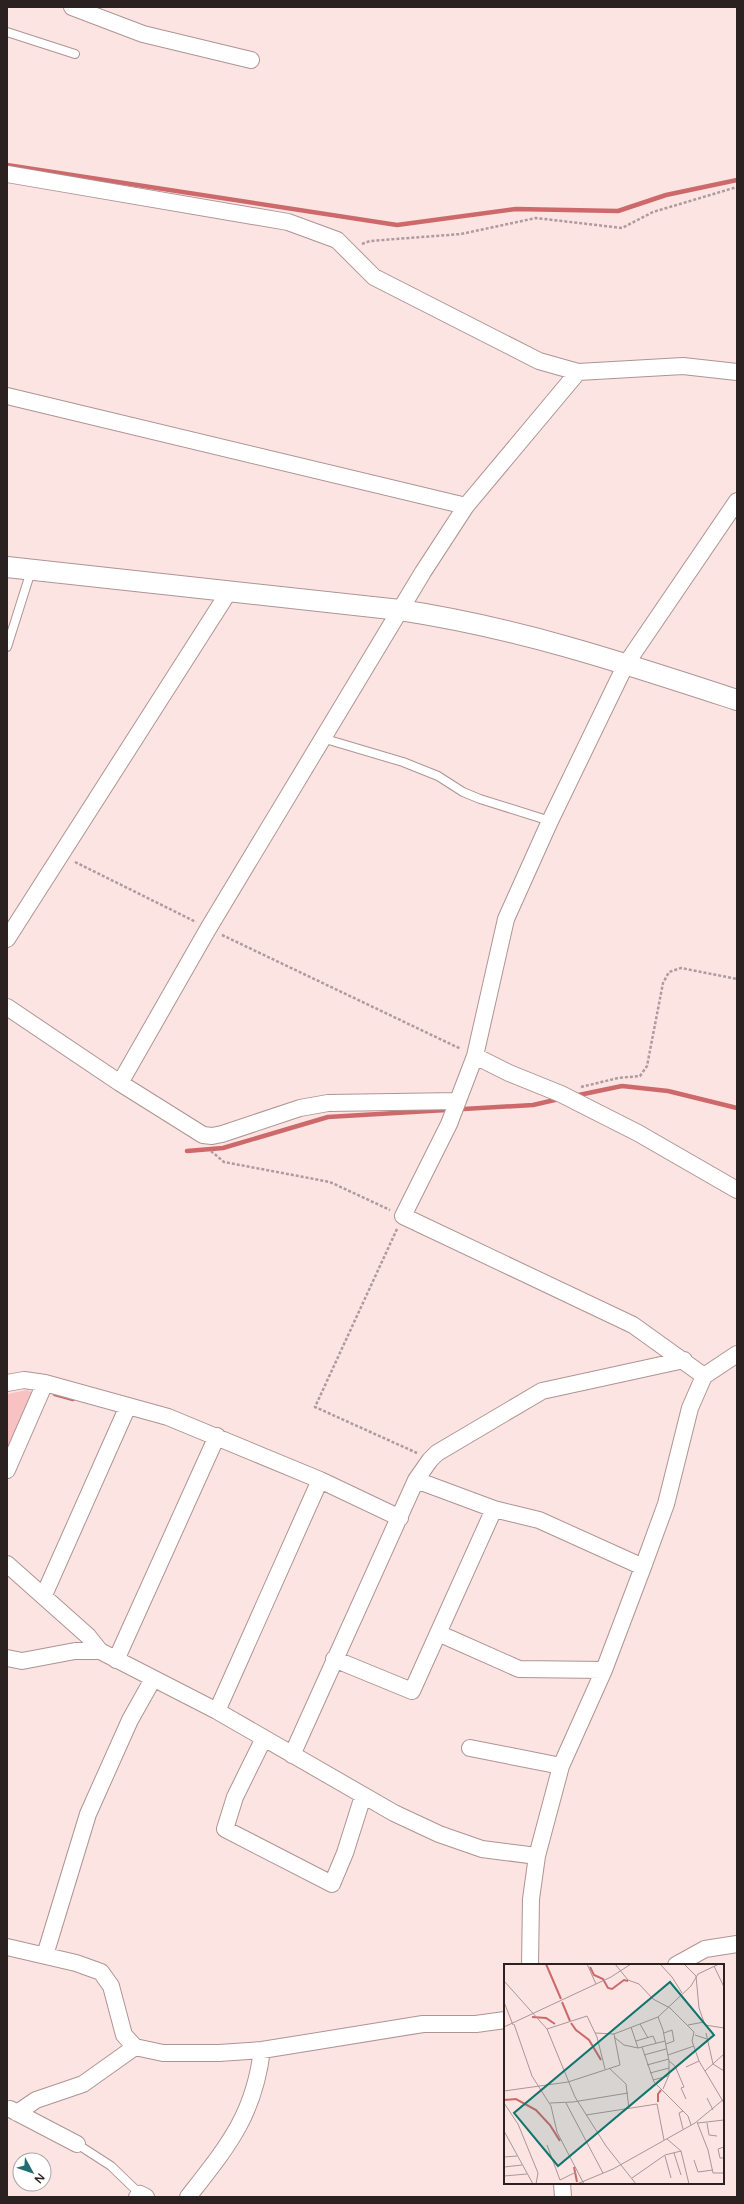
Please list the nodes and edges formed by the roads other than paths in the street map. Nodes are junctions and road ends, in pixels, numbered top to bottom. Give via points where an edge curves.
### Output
1 (72, 7) edge
2 (7, 32) edge
3 (75, 54) dead end
4 (251, 60) dead end
5 (7, 174) edge
6 (578, 372) junction
7 (737, 372) edge
8 (7, 396) edge
9 (737, 501) edge
10 (466, 506) junction
11 (7, 567) edge
12 (31, 571) junction
13 (228, 593) junction
14 (400, 610) junction
15 (7, 646) edge
16 (626, 664) junction
17 (737, 700) edge
18 (322, 738) junction
19 (550, 821) junction
20 (7, 938) edge
21 (7, 1006) edge
22 (475, 1056) junction
23 (120, 1083) junction
24 (458, 1101) junction
25 (737, 1190) edge
26 (737, 1354) edge
27 (684, 1360) junction
28 (704, 1376) junction
29 (7, 1383) edge
30 (45, 1383) junction
31 (128, 1406) junction
32 (217, 1436) junction
33 (7, 1470) edge
34 (320, 1480) junction
35 (416, 1480) junction
36 (494, 1509) junction
37 (400, 1518) junction
38 (7, 1564) edge
39 (644, 1567) junction
40 (44, 1595) junction
41 (438, 1633) junction
42 (100, 1651) junction
43 (7, 1658) edge
44 (334, 1659) junction
45 (116, 1660) junction
46 (604, 1670) junction
47 (153, 1679) junction
48 (217, 1711) junction
49 (264, 1738) junction
50 (470, 1748) dead end
51 (292, 1755) junction
52 (561, 1766) junction
53 (363, 1796) junction
54 (537, 1856) junction
55 (737, 1944) edge
56 (7, 1947) edge
57 (45, 1955) junction
58 (530, 1964) edge
59 (678, 1964) edge
60 (504, 2020) edge
61 (135, 2047) junction
62 (262, 2050) junction
63 (12, 2110) edge
64 (78, 2144) joint
65 (562, 2184) edge
66 (141, 2196) edge
67 (188, 2197) edge
68 (563, 2197) edge

1 - 4 street via 143,34
2 - 3 lane
5 - 6 street via 288,222 337,240 374,277 539,361
6 - 7 street via 683,366
6 - 10 street
8 - 10 street
9 - 16 street
10 - 14 street
11 - 12 street
12 - 13 street
12 - 15 lane
13 - 14 street
13 - 20 street
14 - 16 street via 460,619 508,630
14 - 18 street
16 - 17 street
16 - 19 street
18 - 19 lane via 403,762 438,776 463,792 480,799
18 - 23 street via 208,928
19 - 22 street via 506,919
21 - 23 street
22 - 24 street
22 - 25 street via 561,1094 638,1133
23 - 24 street via 203,1135 212,1136 300,1108 328,1102
24 - 27 street via 403,1216 633,1325
26 - 28 street
27 - 28 street
27 - 35 street via 542,1391 437,1453
28 - 39 street via 690,1408 666,1504
29 - 30 street via 24,1380
30 - 31 street
30 - 33 street
31 - 32 street via 168,1417
31 - 40 street
32 - 34 street
32 - 45 street
34 - 37 street
34 - 48 street
35 - 36 street
35 - 37 street
36 - 39 street via 539,1520
36 - 41 street
37 - 44 street
38 - 40 street
39 - 46 street
40 - 42 street via 88,1636
41 - 44 street via 412,1691
41 - 46 street via 519,1669
42 - 43 street via 75,1651 22,1661
42 - 45 street
44 - 51 street
45 - 47 street
46 - 52 street
47 - 48 street
47 - 57 street via 130,1720 88,1814
48 - 49 street
49 - 51 street
49 - 53 street via 235,1797 225,1829 332,1884
50 - 52 street
51 - 53 street
52 - 54 street
53 - 54 street via 439,1834 482,1850
54 - 58 street via 531,1899
55 - 59 street via 705,1949
56 - 57 street
57 - 61 street via 101,1972 111,1986 124,2035
60 - 62 street via 476,2024 423,2024
61 - 62 street via 162,2053
61 - 63 street via 83,2084
62 - 67 street via 253,2097 243,2120 228,2145
63 - 64 street
64 - 66 lane via 111,2166
65 - 68 street

